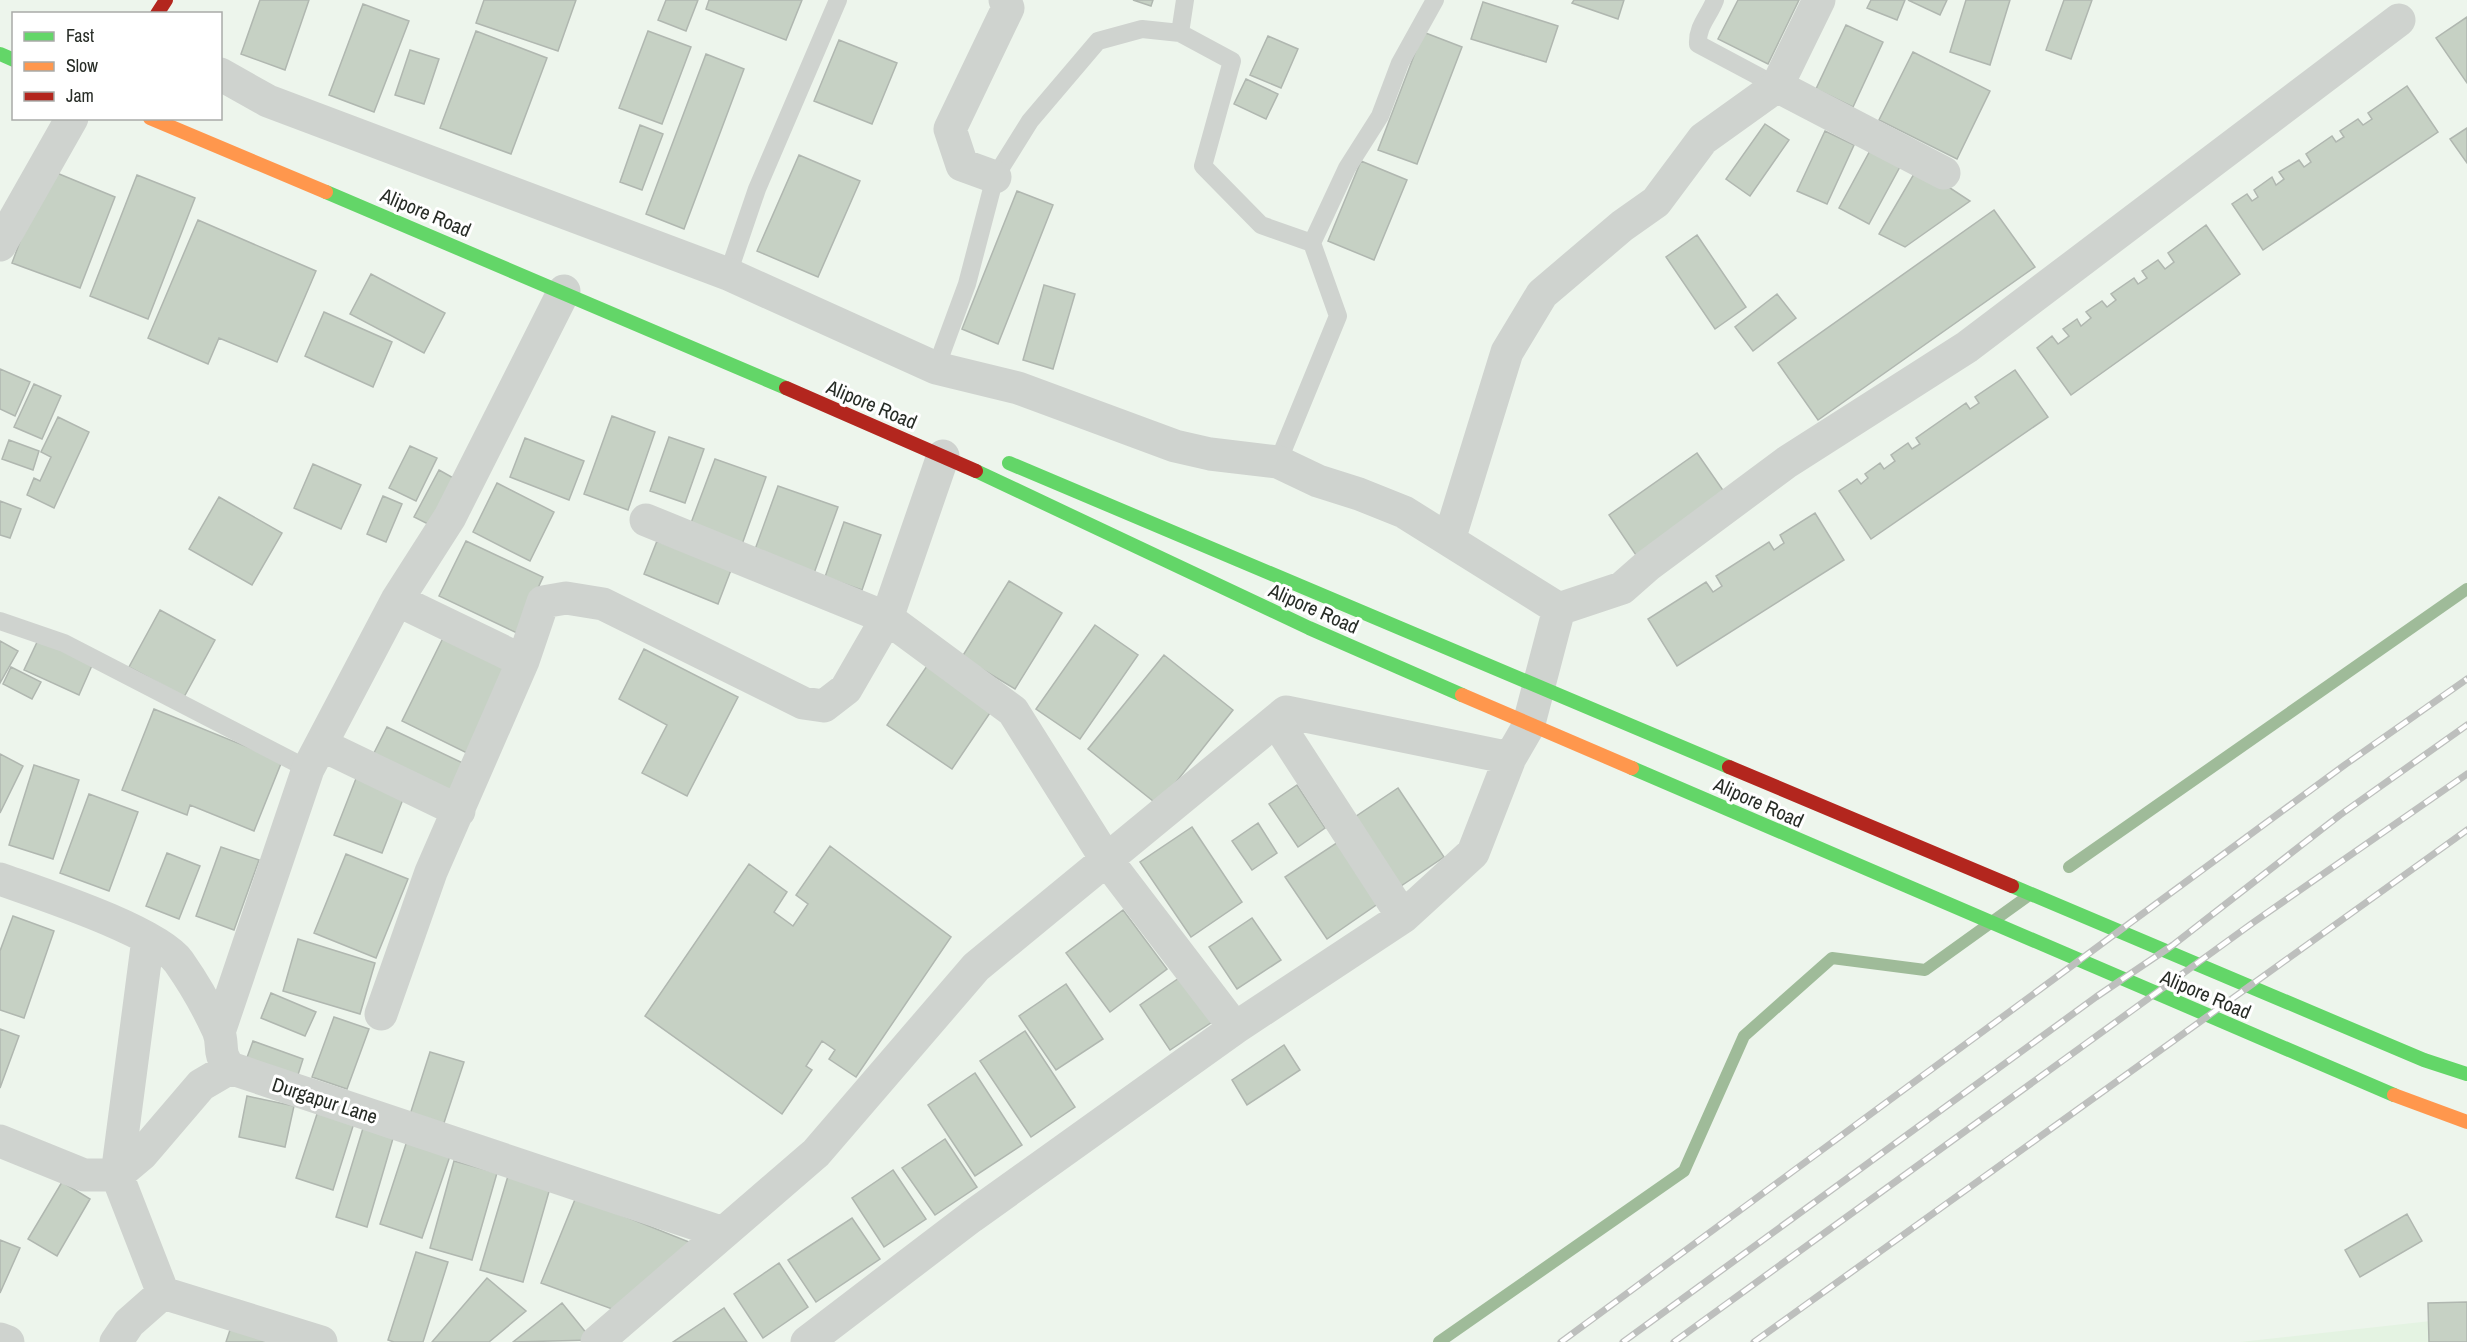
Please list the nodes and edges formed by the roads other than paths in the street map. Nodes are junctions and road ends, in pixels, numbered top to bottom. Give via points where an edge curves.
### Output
1 (838, 0) edge
2 (1005, 0) edge
3 (1185, 0) edge
4 (1435, 0) edge
5 (1715, 0) edge
6 (1820, 0) edge
7 (2399, 20) dead end
8 (1180, 33) junction
9 (222, 75) edge
10 (1777, 86) junction
11 (71, 120) edge
12 (155, 120) edge
13 (210, 128) dead end
14 (244, 142) dead end
15 (1944, 174) dead end
16 (995, 177) junction
17 (1312, 243) junction
18 (0, 245) edge
19 (728, 274) junction
20 (567, 283) junction
21 (936, 368) junction
22 (943, 456) junction
23 (994, 457) dead end
24 (1278, 462) junction
25 (646, 520) dead end
26 (1449, 540) junction
27 (397, 600) junction
28 (1559, 609) junction
29 (887, 618) junction
30 (0, 621) edge
31 (523, 661) junction
32 (1276, 721) junction
33 (315, 757) junction
34 (1510, 758) junction
35 (459, 811) junction
36 (1106, 859) junction
37 (0, 879) edge
38 (1403, 917) junction
39 (148, 939) junction
40 (381, 1014) dead end
41 (1235, 1028) junction
42 (219, 1032) junction
43 (230, 1068) junction
44 (2467, 1074) edge
45 (2467, 1122) edge
46 (0, 1141) edge
47 (117, 1175) junction
48 (723, 1233) junction
49 (163, 1293) junction
50 (0, 1339) edge
51 (8, 1342) edge
52 (116, 1342) edge
53 (321, 1342) edge
54 (597, 1342) edge
55 (807, 1342) edge

1 - 19 lane via 757,189
2 - 16 street via 1008,8 950,129 962,165
3 - 8 lane
4 - 17 lane via 1400,63 1380,116 1347,168
5 - 10 lane via 1698,30 1698,44
6 - 10 street
7 - 28 street via 1967,347 1787,462 1623,588
8 - 16 lane via 1142,29 1098,41 1030,121
8 - 17 lane via 1232,61 1203,166 1261,225
9 - 19 street via 268,100
10 - 15 street
10 - 26 street via 1703,139 1656,202 1542,294 1507,352
11 - 18 street
12 - 20 main road, Alipore Road
13 - 14 main road
16 - 21 lane via 967,284
17 - 24 lane via 1338,316
19 - 21 street
20 - 22 main road, Alipore Road
20 - 27 street via 450,518
21 - 24 street via 1018,388 1175,446
22 - 29 street
22 - 45 main road, Alipore Road via 1320,633 2386,1092
23 - 44 main road, Alipore Road via 2424,1060
24 - 26 street via 1404,512
25 - 29 street
26 - 28 street
27 - 31 street
27 - 33 street
28 - 34 street via 1528,727
29 - 31 street via 846,689 824,706 803,703 603,604 575,599 543,602
29 - 36 street via 1013,711
30 - 33 lane via 64,643
31 - 35 street
32 - 34 street via 1286,712
32 - 36 street
32 - 38 street
33 - 35 street
33 - 42 street
34 - 38 street via 1473,853
35 - 40 street via 431,872
36 - 41 street
36 - 48 street via 976,967 816,1153
37 - 39 street
38 - 41 street
39 - 42 street via 178,960
39 - 47 street
41 - 55 street via 971,1217
42 - 43 street via 221,1057
43 - 47 street via 201,1085 142,1154
43 - 48 street, Durgapur Lane
46 - 47 street via 84,1175
47 - 49 street
48 - 54 street
49 - 52 street via 129,1323
49 - 53 street
50 - 51 street

